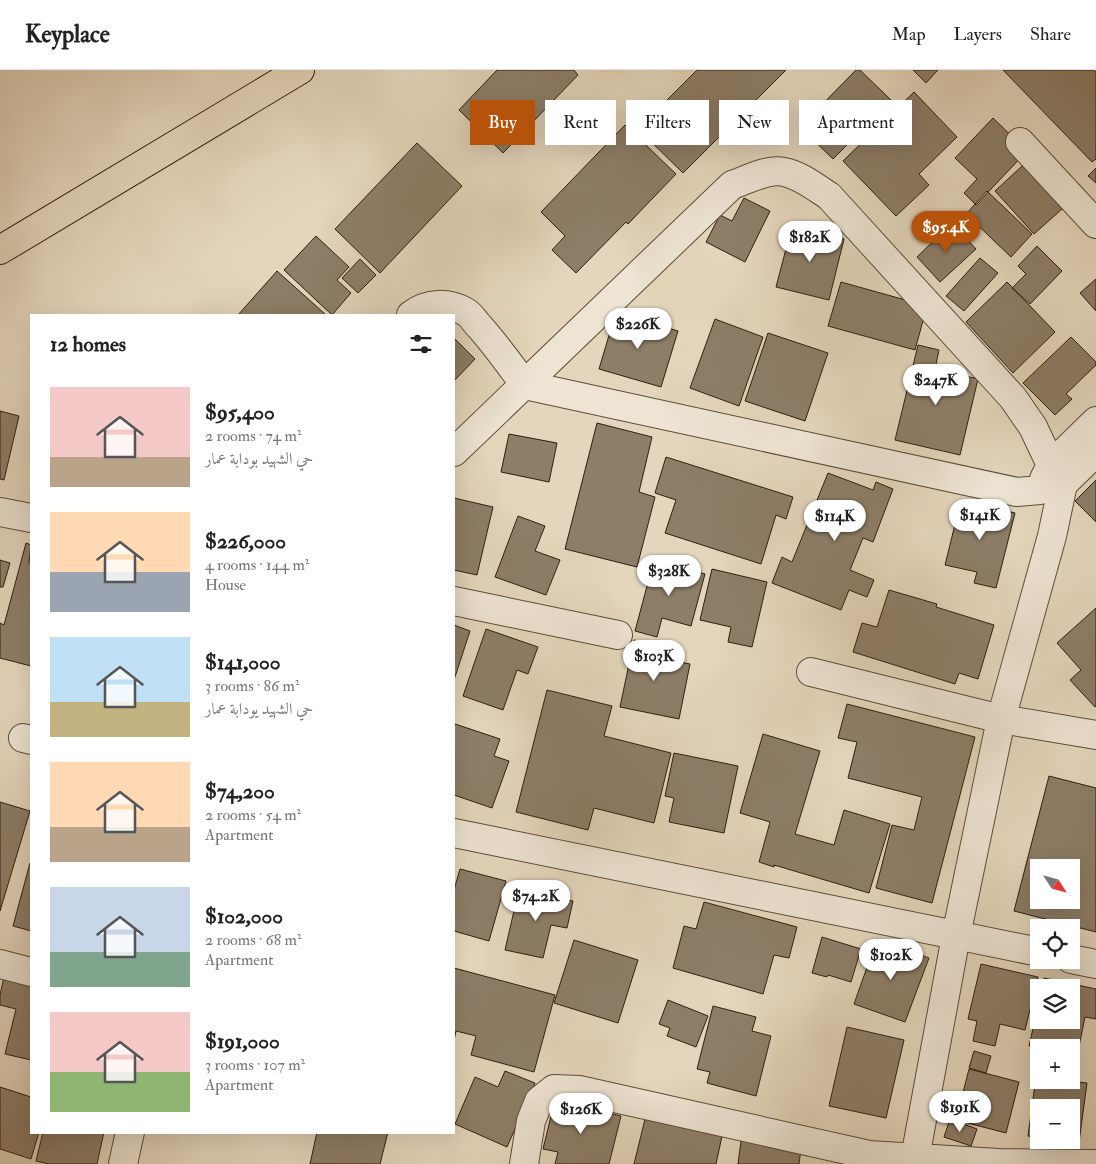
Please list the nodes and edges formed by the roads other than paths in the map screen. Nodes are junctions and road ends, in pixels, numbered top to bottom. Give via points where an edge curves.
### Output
1 (300, 70) edge
2 (1020, 142) dead end
3 (1096, 224) edge
4 (0, 250) edge
5 (412, 314) edge
6 (525, 385) junction
7 (1096, 421) edge
8 (455, 451) edge
9 (1096, 452) edge
10 (1051, 480) junction
11 (0, 512) edge
12 (30, 518) edge
13 (455, 601) edge
14 (618, 635) dead end
15 (810, 672) dead end
16 (1001, 719) junction
17 (1096, 735) edge
18 (455, 833) edge
19 (956, 936) junction
20 (1030, 950) edge
21 (1080, 961) edge
22 (0, 964) edge
23 (1096, 964) edge
24 (30, 972) edge
25 (130, 1134) edge
26 (915, 1158) junction
27 (868, 1159) edge
28 (123, 1164) edge
29 (524, 1164) edge
30 (1094, 1164) edge

1 - 4 main road
2 - 3 street
5 - 6 street via 420,308 438,304 468,313
6 - 8 street
6 - 10 street via 1017,492
6 - 10 street via 732,185 766,173 783,171 829,196 1013,398 1033,427
7 - 10 street
9 - 10 street
10 - 16 street via 1052,536
11 - 12 street
13 - 14 street
15 - 16 street
16 - 17 street
16 - 19 street
18 - 19 street
19 - 20 street
19 - 26 street
21 - 23 street
22 - 24 street
25 - 28 street
26 - 27 street
26 - 30 street
27 - 29 street via 579,1090 554,1089 539,1101 531,1121

